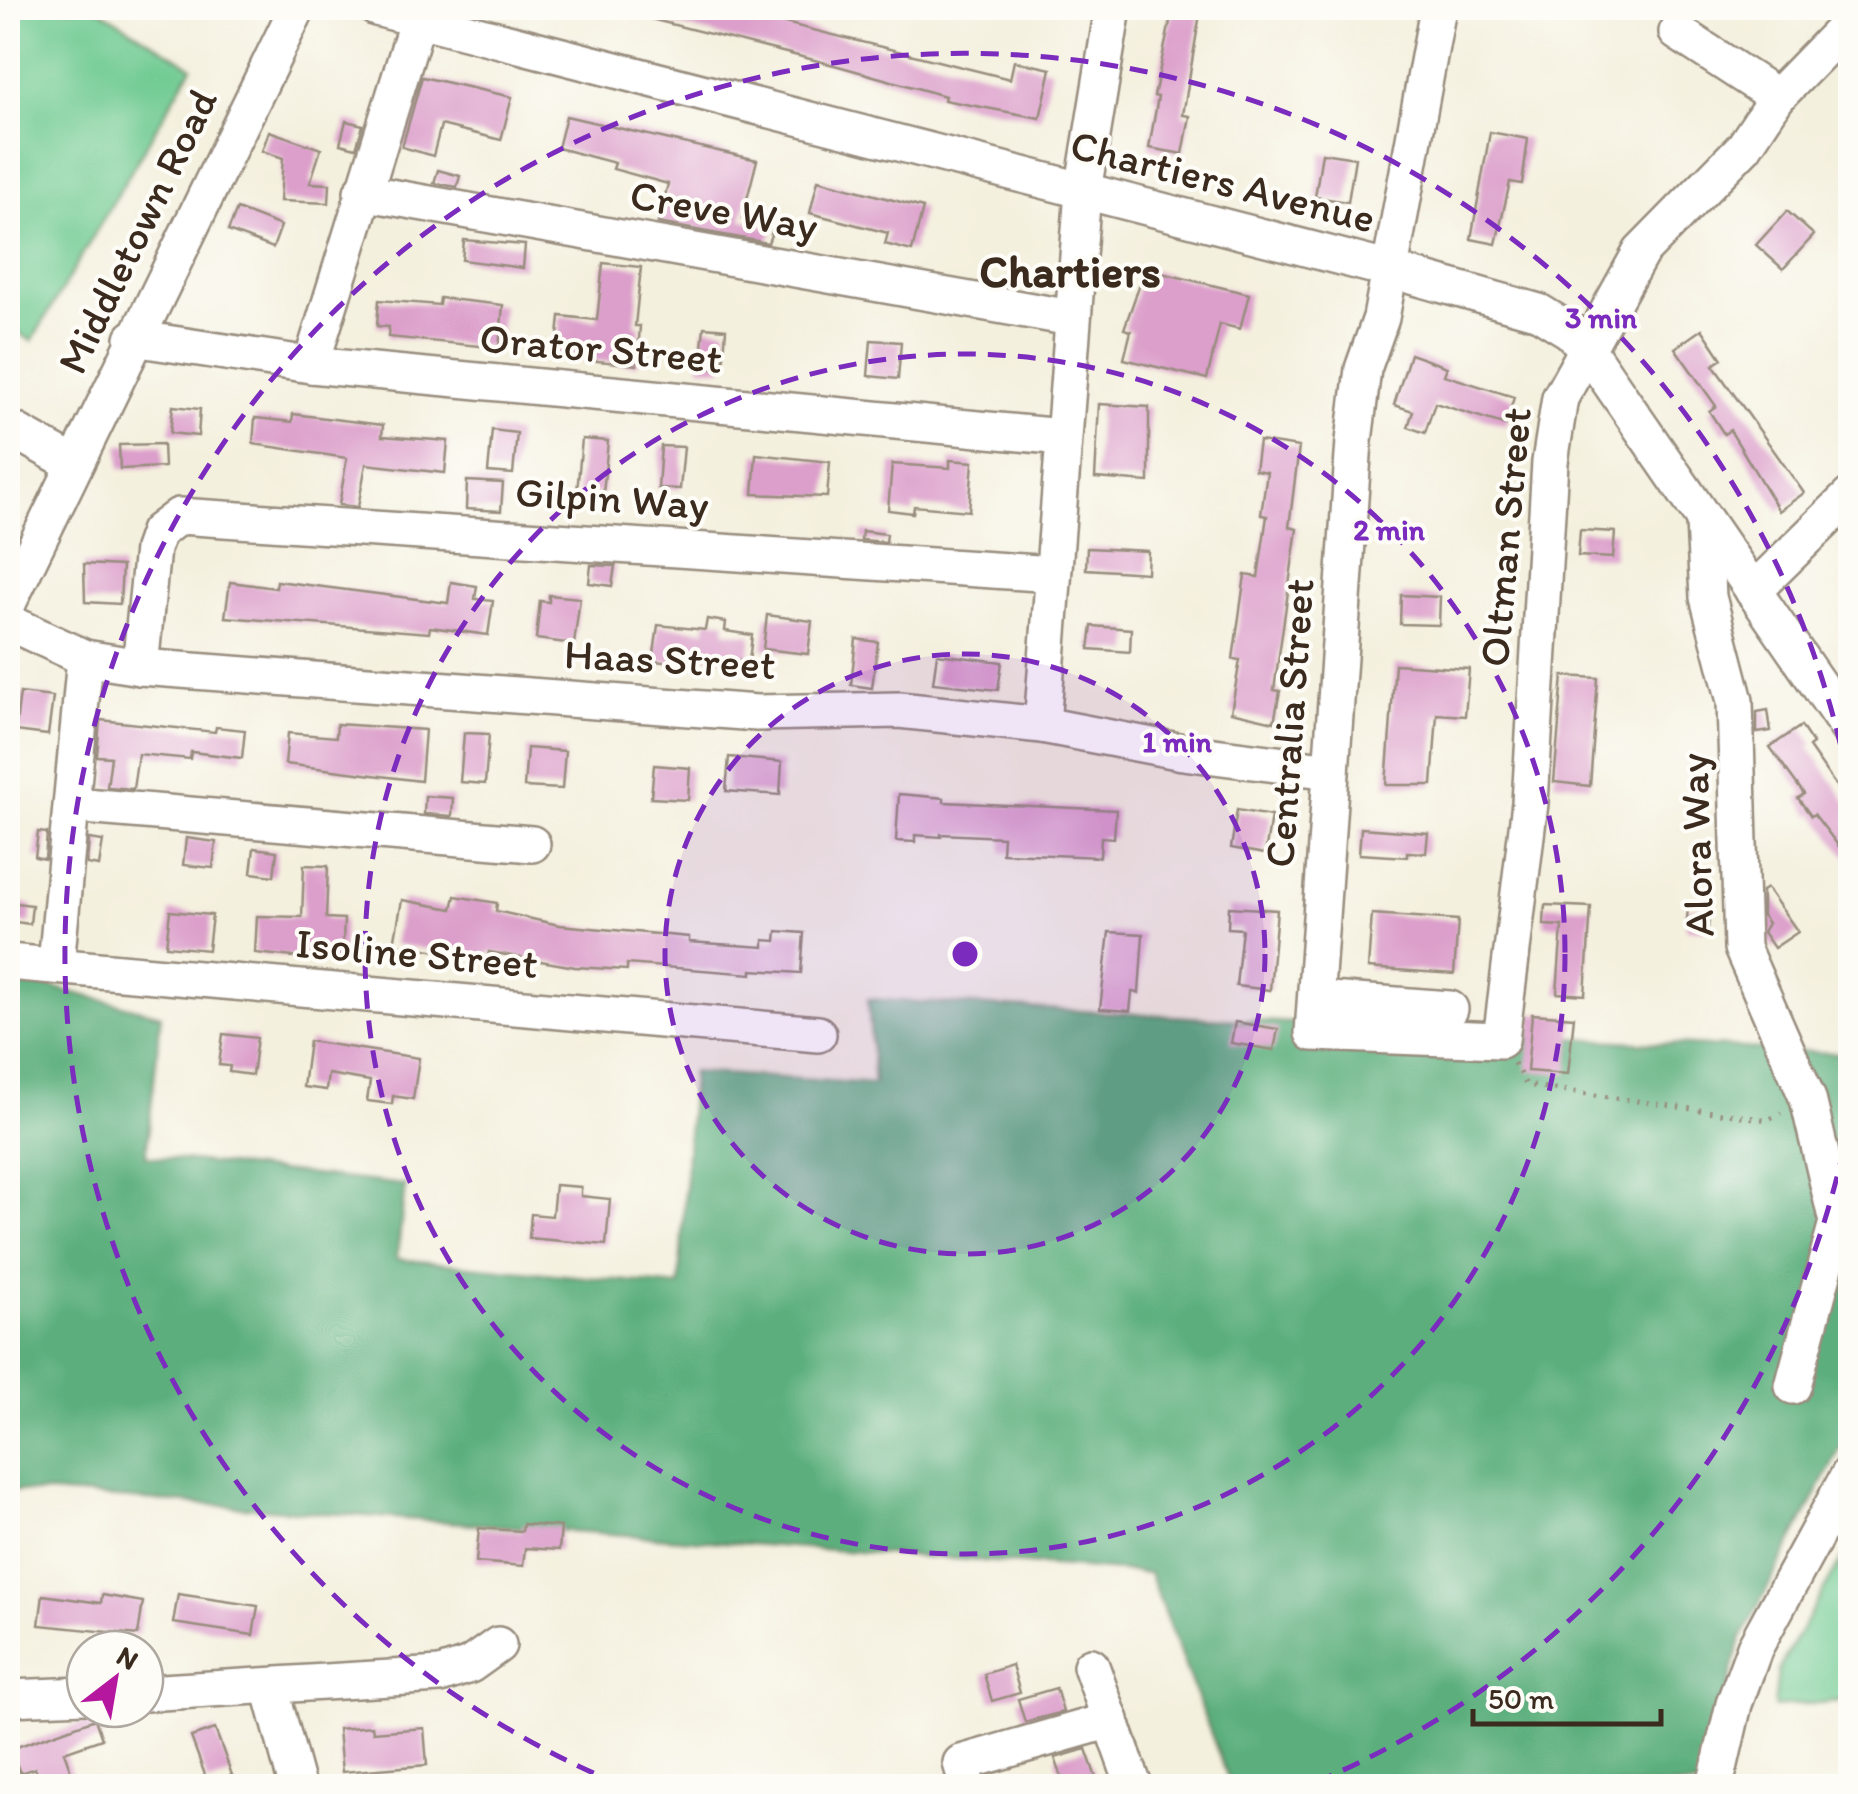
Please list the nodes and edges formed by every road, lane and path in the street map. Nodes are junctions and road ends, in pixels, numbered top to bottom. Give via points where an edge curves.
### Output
1 (297, 8) edge
2 (376, 8) edge
3 (1113, 8) edge
4 (1438, 8) edge
5 (418, 19) junction
6 (1850, 22) edge
7 (1677, 32) dead end
8 (1777, 97) junction
9 (1083, 191) junction
10 (362, 192) junction
11 (1386, 269) junction
12 (1071, 318) junction
13 (133, 338) junction
14 (1587, 350) junction
15 (311, 365) junction
16 (8, 428) edge
17 (1062, 437) junction
18 (74, 464) junction
19 (1850, 496) edge
20 (1704, 522) junction
21 (1052, 574) junction
22 (1753, 591) junction
23 (8, 603) edge
24 (8, 622) edge
25 (85, 658) junction
26 (140, 667) junction
27 (1042, 725) junction
28 (1850, 731) edge
29 (1331, 771) junction
30 (73, 805) junction
31 (532, 844) dead end
32 (8, 962) edge
33 (56, 965) junction
34 (1450, 1009) dead end
35 (1314, 1016) junction
36 (818, 1034) dead end
37 (1502, 1040) junction
38 (1808, 1099) junction
39 (1793, 1386) dead end
40 (1850, 1473) edge
41 (498, 1645) dead end
42 (1091, 1666) dead end
43 (270, 1687) junction
44 (165, 1692) edge
45 (65, 1696) edge
46 (8, 1698) edge
47 (1110, 1720) junction
48 (965, 1775) edge
49 (297, 1786) edge
50 (1134, 1786) edge
51 (1715, 1786) edge

1 - 13 street, Middletown Road
2 - 5 street, Chartiers Avenue
3 - 9 street
4 - 11 street, Centralia Street
5 - 9 street, Chartiers Avenue
5 - 10 street
6 - 8 street, Oltman Street
7 - 8 street
8 - 14 street, Oltman Street via 1744,146 1641,252
9 - 11 street, Chartiers Avenue
9 - 12 street
10 - 12 street, Creve Way
10 - 15 street
11 - 14 street, Chartiers Avenue via 1539,312
11 - 29 street, Centralia Street via 1354,440
12 - 17 street
13 - 15 street, Orator Street
13 - 18 street, Middletown Road
14 - 20 street, Chartiers Avenue
14 - 37 street, Oltman Street via 1560,398 1550,462 1530,803
15 - 17 street, Orator Street
16 - 18 street
17 - 21 street
18 - 23 street, Middletown Road
19 - 22 street
20 - 22 street, Chartiers Avenue
20 - 38 street, Alora Way via 1708,597 1736,702 1742,948
21 - 26 street, Gilpin Way via 179,516 167,522 152,550
21 - 27 street
22 - 28 street, Chartiers Avenue
24 - 25 street, Haas Street
25 - 26 street, Haas Street
25 - 30 street
26 - 27 street, Haas Street via 756,712 900,710
27 - 29 street, Haas Street
29 - 35 street, Centralia Street
30 - 31 street
30 - 33 street
32 - 33 street, Isoline Street
33 - 36 street, Isoline Street
34 - 35 street
35 - 37 street
37 - 38 path via 1526,1084 1768,1120
38 - 39 street, Alora Way via 1837,1222
40 - 51 street via 1755,1647
41 - 43 street via 440,1676
42 - 47 street
43 - 44 street
43 - 49 street
45 - 46 street
47 - 48 street
47 - 50 street

